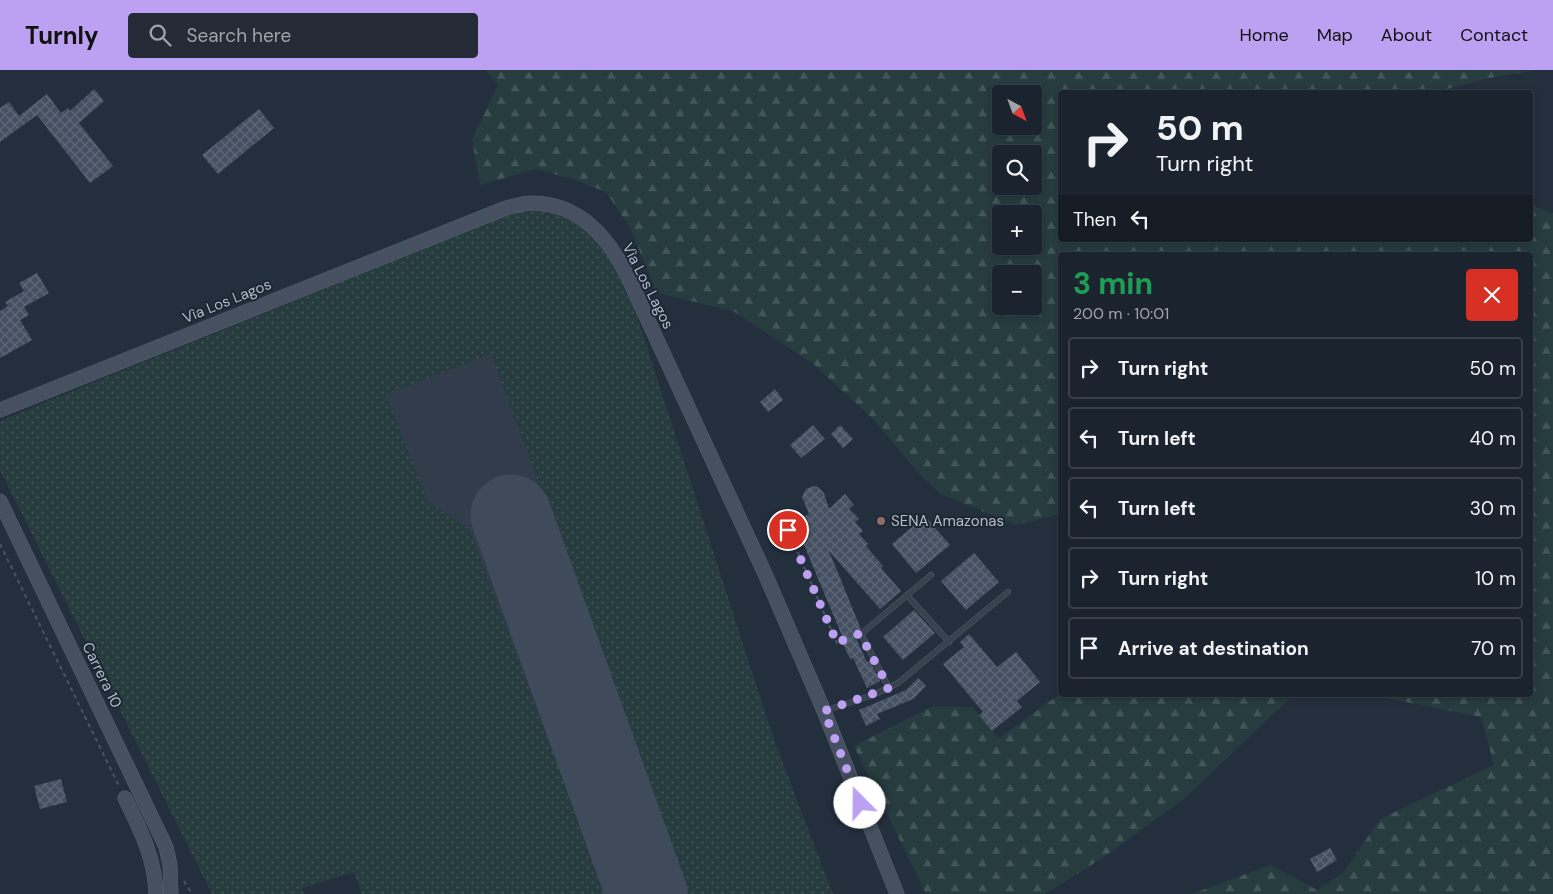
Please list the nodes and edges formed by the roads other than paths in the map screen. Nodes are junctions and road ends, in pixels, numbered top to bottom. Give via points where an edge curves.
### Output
1 (0, 410) edge
2 (0, 501) edge
3 (931, 575) dead end
4 (1008, 592) dead end
5 (907, 595) junction
6 (949, 642) junction
7 (889, 688) junction
8 (824, 711) junction
9 (125, 798) road end
10 (156, 894) edge
11 (171, 894) edge
12 (897, 894) edge

1 - 8 main road, Vìa Los Lagos via 482,216 531,203 562,208 589,223 618,256 766,576
2 - 11 main road, Carrera 10 via 166,847
3 - 5 lane
4 - 6 lane
5 - 6 lane
5 - 7 lane via 860,634
6 - 7 lane
7 - 8 lane
8 - 12 main road, Vìa Los Lagos
9 - 10 main road via 148,846

